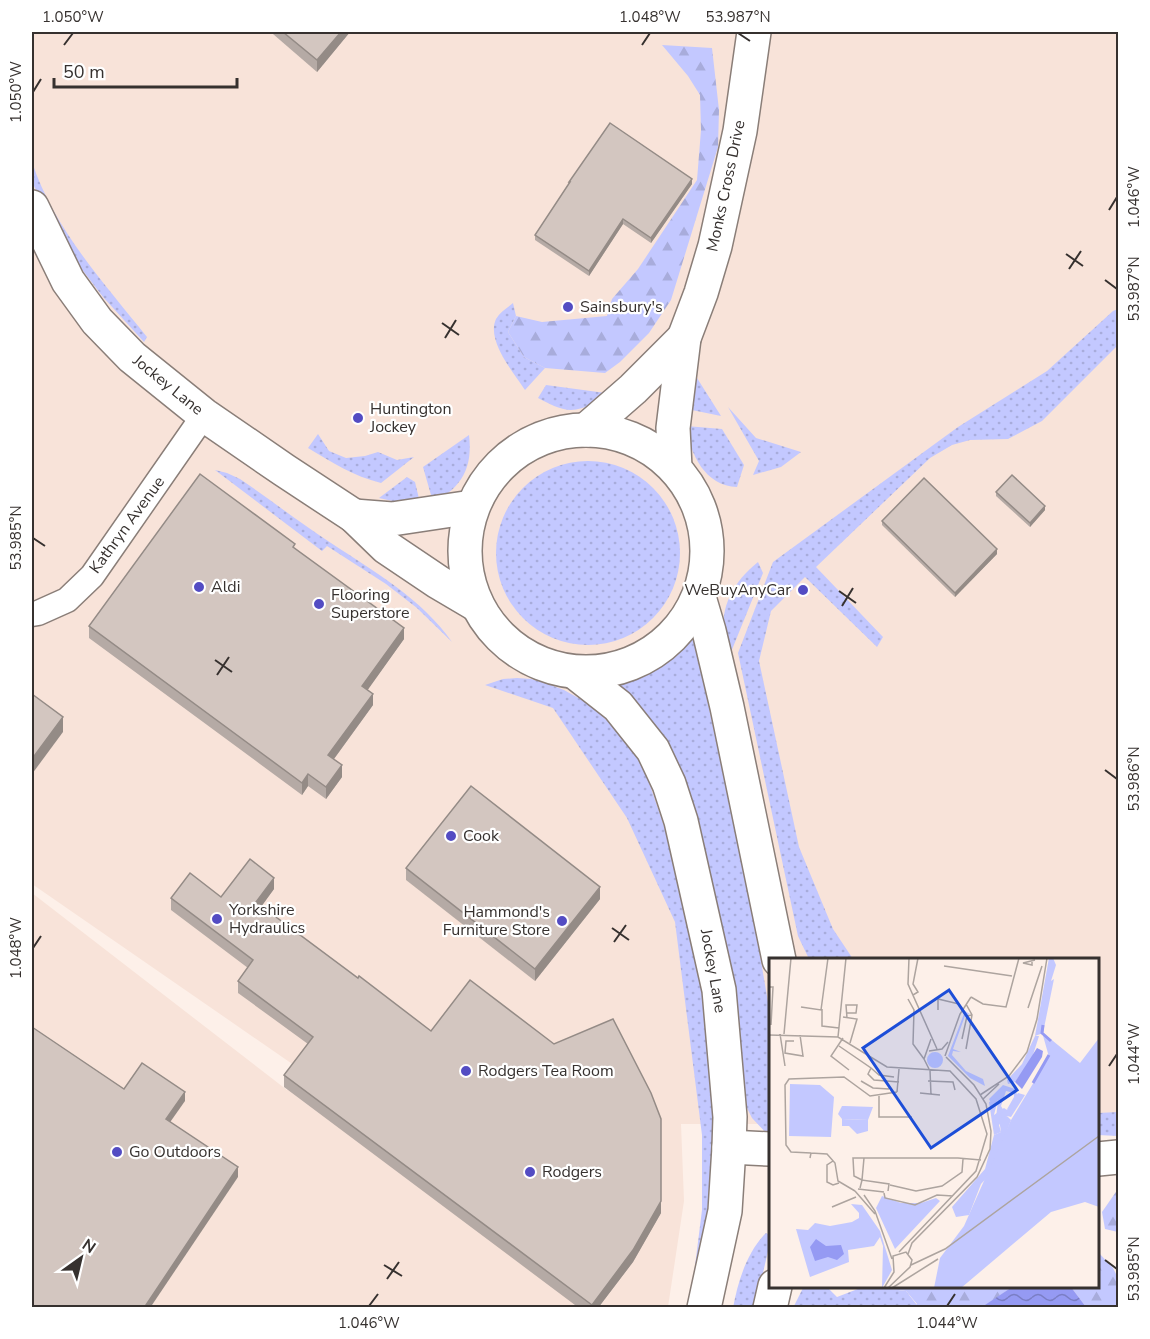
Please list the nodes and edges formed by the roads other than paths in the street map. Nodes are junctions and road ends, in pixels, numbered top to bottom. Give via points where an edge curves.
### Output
1 (753, 32) edge
2 (32, 207) edge
3 (684, 338) junction
4 (204, 415) junction
5 (586, 430) junction
6 (675, 468) junction
7 (472, 507) junction
8 (354, 516) junction
9 (699, 597) junction
10 (477, 605) junction
11 (32, 614) edge
12 (576, 673) junction
13 (779, 958) edge
14 (729, 1147) junction
15 (769, 1149) edge
16 (1119, 1157) edge
17 (1099, 1159) edge
18 (775, 1288) edge
19 (704, 1308) edge
20 (770, 1308) edge

1 - 3 street, Monks Cross Drive via 740,131 715,246
2 - 4 street, Jockey Lane via 68,281 97,321 132,357
3 - 5 street, Monks Cross Drive
3 - 6 street, Monks Cross Drive via 673,428
4 - 8 street, Jockey Lane
4 - 11 street, Kathryn Avenue via 92,576 67,600
5 - 6 street via 619,434 649,447
5 - 7 street via 561,432 534,441 509,456 489,477
6 - 9 street via 688,484 703,517 708,551
7 - 8 street, Jockey Lane via 392,519
7 - 10 street via 464,557
8 - 10 street, Jockey Lane via 386,547
9 - 12 street via 680,631 650,656 614,670
9 - 13 street via 727,707
10 - 12 street via 505,643 538,663
12 - 14 street, Jockey Lane via 618,706 653,750 681,821 719,990
14 - 15 street
14 - 19 street, Jockey Lane via 725,1211
16 - 17 street
18 - 20 street

